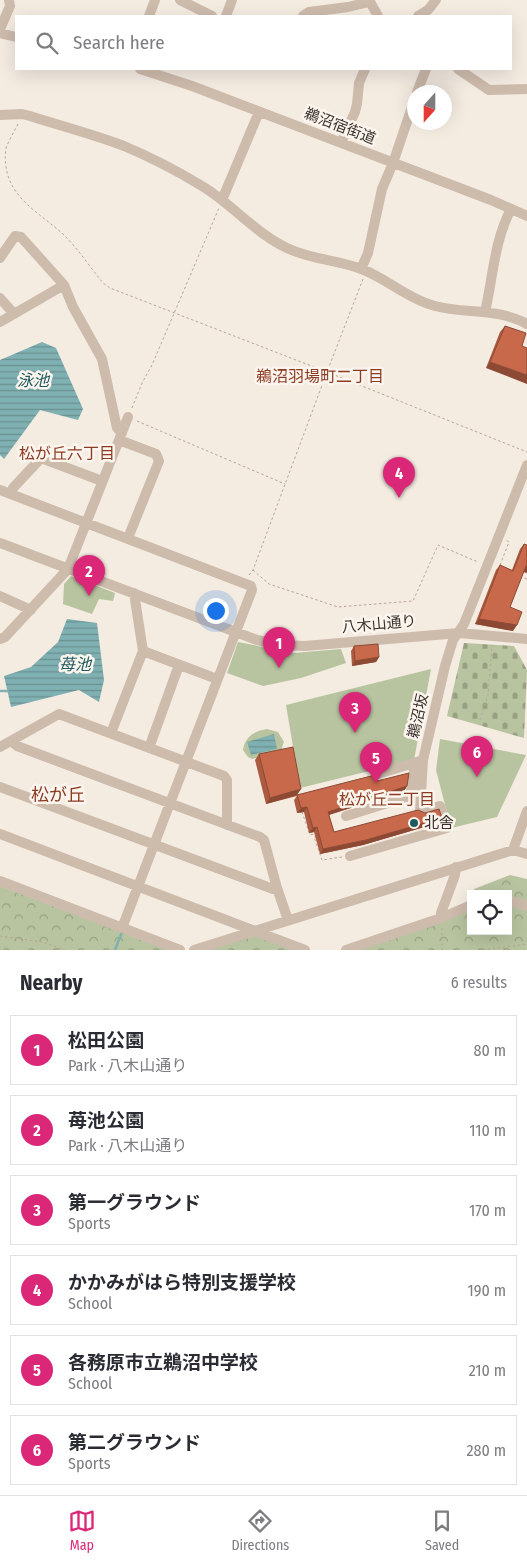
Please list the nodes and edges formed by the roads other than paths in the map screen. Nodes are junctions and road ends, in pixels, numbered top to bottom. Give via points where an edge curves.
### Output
1 (9, 0) edge
2 (156, 0) edge
3 (180, 0) edge
4 (232, 0) edge
5 (369, 1) edge
6 (436, 1) edge
7 (149, 15) edge
8 (210, 15) edge
9 (226, 15) edge
10 (304, 15) edge
11 (377, 15) edge
12 (419, 15) edge
13 (435, 15) edge
14 (0, 29) edge
15 (0, 34) edge
16 (15, 37) edge
17 (143, 70) edge
18 (364, 70) edge
19 (426, 70) edge
20 (459, 70) edge
21 (420, 85) edge
22 (527, 90) edge
23 (258, 112) junction
24 (0, 115) edge
25 (407, 122) edge
26 (341, 143) junction
27 (393, 163) junction
28 (222, 200) junction
29 (511, 209) junction
30 (527, 216) edge
31 (0, 258) edge
32 (364, 270) junction
33 (64, 285) junction
34 (0, 298) edge
35 (485, 312) junction
36 (14, 314) junction
37 (0, 322) edge
38 (527, 324) edge
39 (128, 417) road end
40 (120, 437) junction
41 (527, 465) edge
42 (102, 481) junction
43 (0, 490) edge
44 (11, 494) junction
45 (87, 522) junction
46 (128, 538) junction
47 (0, 543) edge
48 (68, 569) junction
49 (134, 593) junction
50 (0, 596) edge
51 (31, 610) junction
52 (235, 633) junction
53 (459, 633) junction
54 (0, 639) edge
55 (527, 639) edge
56 (143, 651) junction
57 (179, 665) junction
58 (217, 679) junction
59 (112, 733) junction
60 (11, 741) junction
61 (0, 747) edge
62 (149, 748) junction
63 (186, 762) junction
64 (419, 762) junction
65 (378, 774) dead end
66 (0, 787) edge
67 (169, 803) junction
68 (527, 811) edge
69 (346, 816) dead end
70 (227, 825) junction
71 (0, 834) edge
72 (153, 845) junction
73 (513, 850) junction
74 (527, 854) edge
75 (350, 856) road end
76 (456, 867) junction
77 (0, 881) edge
78 (137, 887) junction
79 (276, 888) junction
80 (512, 901) edge
81 (527, 906) edge
82 (467, 907) edge
83 (441, 918) junction
84 (288, 920) junction
85 (122, 928) junction
86 (256, 931) junction
87 (180, 950) edge
88 (194, 950) edge
89 (306, 950) edge
90 (346, 950) edge

1 - 14 street via 10,6
2 - 7 street
3 - 8 street
4 - 9 street
5 - 10 street
5 - 11 street
6 - 12 street
6 - 13 street
15 - 16 street
17 - 23 street, 鵜沼宿街道
18 - 26 street via 358,83 355,112
19 - 21 street
20 - 22 street via 489,90
23 - 26 street, 鵜沼宿街道
23 - 28 street
24 - 28 street via 22,114 124,146 202,186
25 - 27 street
26 - 27 street, 鵜沼宿街道
27 - 29 street, 鵜沼宿街道
27 - 32 street via 382,189
28 - 32 street via 287,248
29 - 30 street, 鵜沼宿街道
29 - 35 street via 494,260
31 - 33 street via 15,236 21,237
32 - 35 street via 433,305
33 - 36 street
33 - 40 street via 102,359
34 - 36 street
35 - 38 street via 505,315
36 - 37 street
39 - 40 street
40 - 42 street
40 - 46 street via 156,454 159,460
41 - 53 street, 鵜沼坂
42 - 44 street via 41,458
42 - 45 street
43 - 44 street
44 - 45 street
45 - 46 street
45 - 48 street
46 - 52 street via 251,586
47 - 48 street
48 - 49 street, 八木山通り
48 - 51 street
49 - 52 street, 八木山通り
49 - 56 street
50 - 51 street
51 - 54 street via 6,637
52 - 53 street, 八木山通り via 280,645 305,646
52 - 58 street
53 - 55 street, 八木山通り
53 - 64 street, 鵜沼坂 via 453,640
56 - 57 street
56 - 59 street
57 - 58 street
57 - 62 street
58 - 63 street
59 - 60 street via 59,714
59 - 62 street
60 - 61 street
60 - 67 street
62 - 63 street
63 - 67 street
63 - 70 street via 227,780
64 - 65 street
64 - 69 street via 410,796
64 - 75 street, 鵜沼坂 via 420,810 440,806 447,828
66 - 72 street
67 - 70 street
67 - 72 street
68 - 73 street
70 - 79 street via 264,840
71 - 78 street
72 - 78 street
72 - 79 street
73 - 74 street
73 - 76 street
76 - 83 street
76 - 84 street
77 - 85 street
78 - 85 street
78 - 86 street
79 - 84 street
80 - 81 street
82 - 83 street
83 - 90 street
84 - 86 street
85 - 87 street
86 - 88 street
86 - 89 street

